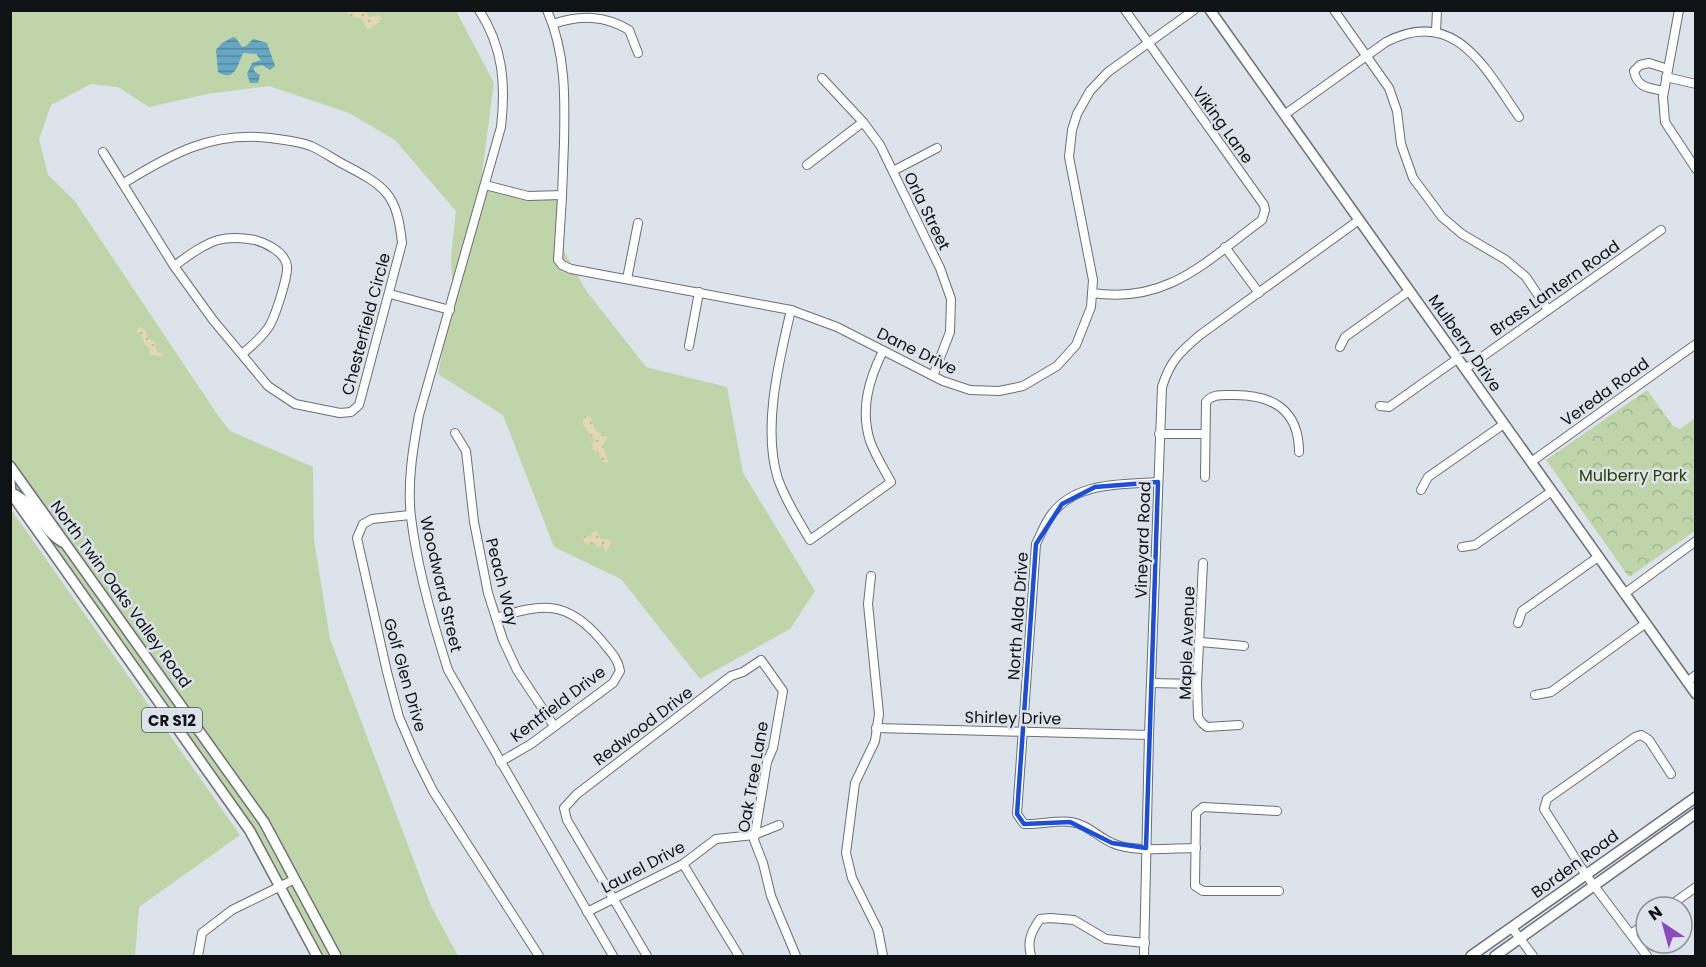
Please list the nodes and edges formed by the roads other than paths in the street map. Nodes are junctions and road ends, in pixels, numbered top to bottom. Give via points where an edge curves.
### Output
1 (479, 10) edge
2 (547, 10) edge
3 (1125, 10) edge
4 (1194, 10) edge
5 (1210, 10) edge
6 (1334, 10) edge
7 (1437, 10) edge
8 (1679, 10) edge
9 (553, 24) junction
10 (1437, 32) junction
11 (1148, 43) junction
12 (638, 53) dead end
13 (1366, 56) junction
14 (1667, 73) junction
15 (822, 78) dead end
16 (1695, 84) edge
17 (1664, 91) junction
18 (1284, 115) junction
19 (1519, 117) dead end
20 (863, 122) junction
21 (937, 148) dead end
22 (103, 152) dead end
23 (807, 165) dead end
24 (1695, 169) edge
25 (893, 171) junction
26 (124, 183) junction
27 (485, 184) junction
28 (562, 195) junction
29 (1359, 220) junction
30 (638, 223) dead end
31 (1661, 230) dead end
32 (1225, 247) junction
33 (174, 266) junction
34 (627, 279) junction
35 (1409, 291) junction
36 (699, 292) junction
37 (1092, 293) junction
38 (1259, 293) junction
39 (390, 294) junction
40 (450, 310) junction
41 (791, 310) junction
42 (1548, 310) junction
43 (1695, 344) edge
44 (689, 346) dead end
45 (1340, 347) dead end
46 (883, 351) junction
47 (242, 354) junction
48 (1457, 359) junction
49 (1465, 369) junction
50 (933, 376) junction
51 (1380, 406) dead end
52 (1504, 424) junction
53 (455, 433) dead end
54 (1159, 434) junction
55 (1205, 434) junction
56 (1299, 452) dead end
57 (1531, 462) junction
58 (10, 466) edge
59 (1205, 477) dead end
60 (10, 481) edge
61 (1158, 482) junction
62 (1420, 490) dead end
63 (1551, 491) junction
64 (11, 493) edge
65 (410, 515) junction
66 (1695, 541) edge
67 (67, 545) junction
68 (1462, 546) dead end
69 (1598, 557) junction
70 (1203, 563) dead end
71 (871, 576) dead end
72 (1624, 594) junction
73 (496, 618) junction
74 (1518, 623) dead end
75 (1646, 623) junction
76 (1201, 642) junction
77 (1244, 646) dead end
78 (744, 672) joint
79 (1695, 675) edge
80 (1687, 682) junction
81 (1151, 683) junction
82 (1197, 684) junction
83 (1695, 694) edge
84 (1535, 695) dead end
85 (1239, 725) dead end
86 (555, 726) junction
87 (876, 728) junction
88 (1024, 732) junction
89 (1149, 735) junction
90 (500, 762) junction
91 (1671, 774) dead end
92 (1695, 797) edge
93 (1277, 811) dead end
94 (1695, 813) edge
95 (779, 825) dead end
96 (754, 835) junction
97 (1146, 848) junction
98 (1196, 848) junction
99 (683, 864) junction
100 (1586, 874) junction
101 (295, 879) junction
102 (280, 886) junction
103 (1595, 886) junction
104 (1279, 891) dead end
105 (612, 899) junction
106 (587, 912) junction
107 (1512, 928) junction
108 (1634, 932) edge
109 (1631, 934) junction
110 (1520, 939) junction
111 (1145, 943) junction
112 (198, 957) edge
113 (317, 957) edge
114 (336, 957) edge
115 (539, 957) edge
116 (613, 957) edge
117 (647, 957) edge
118 (739, 957) edge
119 (796, 957) edge
120 (883, 957) edge
121 (1031, 957) edge
122 (1144, 957) edge
123 (1471, 957) edge
124 (1495, 957) edge
125 (1533, 957) edge
126 (1647, 957) edge

1 - 27 street, Woodward Street via 495,43 505,97
2 - 9 street
3 - 11 street, Viking Lane
4 - 11 street, Dane Drive
5 - 18 main road, Mulberry Drive
6 - 13 street
7 - 10 street
8 - 14 street
9 - 12 street via 570,18 605,19 629,30
9 - 28 street via 563,67 565,101
10 - 13 street via 1400,35
10 - 19 street via 1454,38 1479,60
11 - 32 street, Viking Lane via 1264,205 1262,220
11 - 37 street, Dane Drive via 1108,72 1090,91 1072,130 1069,157 1093,280
13 - 18 street
13 - 42 street via 1389,88 1413,178 1442,217 1461,234 1506,260 1526,277
14 - 16 street
14 - 17 street
14 - 17 street via 1649,63 1634,71 1642,86
15 - 20 street, Orla Street
17 - 24 street via 1665,122
18 - 29 main road, Mulberry Drive
20 - 23 street
20 - 25 street, Orla Street
21 - 25 street
22 - 26 street, Chesterfield Circle
25 - 50 street, Orla Street via 951,299 950,332
26 - 33 street, Chesterfield Circle
26 - 39 street, Chesterfield Circle via 162,159 214,140 261,137 310,146 372,179 391,200 399,216 402,243
27 - 28 street via 528,196
27 - 40 street, Woodward Street
28 - 34 street, Dane Drive via 558,260 571,269
29 - 35 main road, Mulberry Drive
29 - 38 street, Vineyard Road
30 - 34 street
31 - 42 street, Brass Lantern Road
32 - 37 street, Viking Lane via 1160,289 1128,296
32 - 38 street
33 - 47 street, Chesterfield Circle
33 - 47 street via 198,249 230,238 265,243 281,255 287,266 278,307 270,326
34 - 36 street, Dane Drive
35 - 45 street via 1345,337
35 - 48 main road, Mulberry Drive
36 - 41 street, Dane Drive
36 - 44 street
37 - 50 street, Dane Drive via 1091,307 1076,345 1046,374 1023,386 999,391 969,390
38 - 54 street, Vineyard Road via 1200,335 1173,361 1162,387
39 - 40 street
39 - 47 street, Chesterfield Circle via 358,405 351,412 295,404 268,386
40 - 65 street, Woodward Street via 419,415 411,458
41 - 46 street, Dane Drive via 837,327
41 - 46 street via 777,370 772,452 791,510 810,540 891,482 870,440 866,410 867,389
42 - 49 street, Brass Lantern Road
43 - 57 street, Vereda Road
46 - 50 street, Dane Drive
48 - 49 main road, Mulberry Drive
48 - 51 street via 1389,407
49 - 52 main road, Mulberry Drive
52 - 57 main road, Mulberry Drive
52 - 62 street via 1428,477
53 - 73 street, Peach Way via 466,451 474,522
54 - 55 street
54 - 61 street, Vineyard Road
55 - 56 street via 1206,402 1215,395 1253,394 1276,402 1293,421
55 - 59 street
57 - 63 main road, Mulberry Drive
58 - 67 main road, North Twin Oaks Valley Road / CR S12
60 - 64 main road
61 - 81 street, Vineyard Road
61 - 88 street, North Alda Drive via 1084,490 1051,515 1036,544
63 - 68 street via 1475,545
63 - 69 main road, Mulberry Drive
64 - 67 main road via 24,499 51,536
64 - 102 main road, North Twin Oaks Valley Road / CR S12 via 250,831
65 - 90 street, Woodward Street via 448,669
65 - 115 street, Golf Glen Drive via 372,519 363,524 357,538 399,717 433,791
66 - 72 street
67 - 101 main road, North Twin Oaks Valley Road / CR S12 via 264,822
69 - 72 main road, Mulberry Drive
69 - 74 street via 1522,611
70 - 76 street, Maple Avenue
71 - 87 street via 868,604 879,714
72 - 75 main road, Mulberry Drive
73 - 86 street, Peach Way via 517,670
73 - 86 street, Kentfield Drive via 551,607 567,611 588,625 618,661 620,671 613,683
75 - 80 main road, Mulberry Drive
75 - 84 street via 1551,692
76 - 77 street
76 - 82 street, Maple Avenue
78 - 96 street, Oak Tree Lane via 761,660 783,691
78 - 105 street, Redwood Drive via 731,676 564,808
79 - 80 street
80 - 83 main road, Mulberry Drive
81 - 82 street
81 - 89 street, Vineyard Road
82 - 85 street, Maple Avenue via 1198,717 1202,723 1207,727
86 - 90 street, Kentfield Drive
87 - 88 street, Shirley Drive
87 - 120 street via 875,741 855,783 846,853 852,878 878,930
88 - 89 street, Shirley Drive
88 - 97 street, North Alda Drive via 1017,814 1024,824 1070,822 1084,825 1126,848
89 - 97 street, Vineyard Road
90 - 106 street, Woodward Street
91 - 100 street via 1649,740 1641,735 1547,799 1545,814
92 - 100 main road, Borden Road
93 - 98 street via 1203,807 1196,813
94 - 103 main road, Borden Road
95 - 96 street, Laurel Drive
96 - 99 street, Laurel Drive via 716,839
96 - 119 street, Oak Tree Lane via 771,896
97 - 98 street
97 - 111 street, Vineyard Road
98 - 104 street via 1195,886 1203,891
99 - 105 street, Laurel Drive
99 - 118 street
100 - 103 street
100 - 107 main road, Borden Road
101 - 102 street
101 - 114 main road, North Twin Oaks Valley Road / CR S12
102 - 112 street via 232,910 202,933
102 - 113 main road, North Twin Oaks Valley Road / CR S12
103 - 109 street
103 - 110 main road, Borden Road
105 - 106 street, Laurel Drive
105 - 117 street
106 - 116 street, Woodward Street
107 - 110 street
107 - 123 main road, Borden Road
108 - 109 street
109 - 126 street
110 - 124 main road, Borden Road
110 - 125 street
111 - 121 street via 1106,939 1074,920 1040,919 1028,947
111 - 122 street, Vineyard Road

